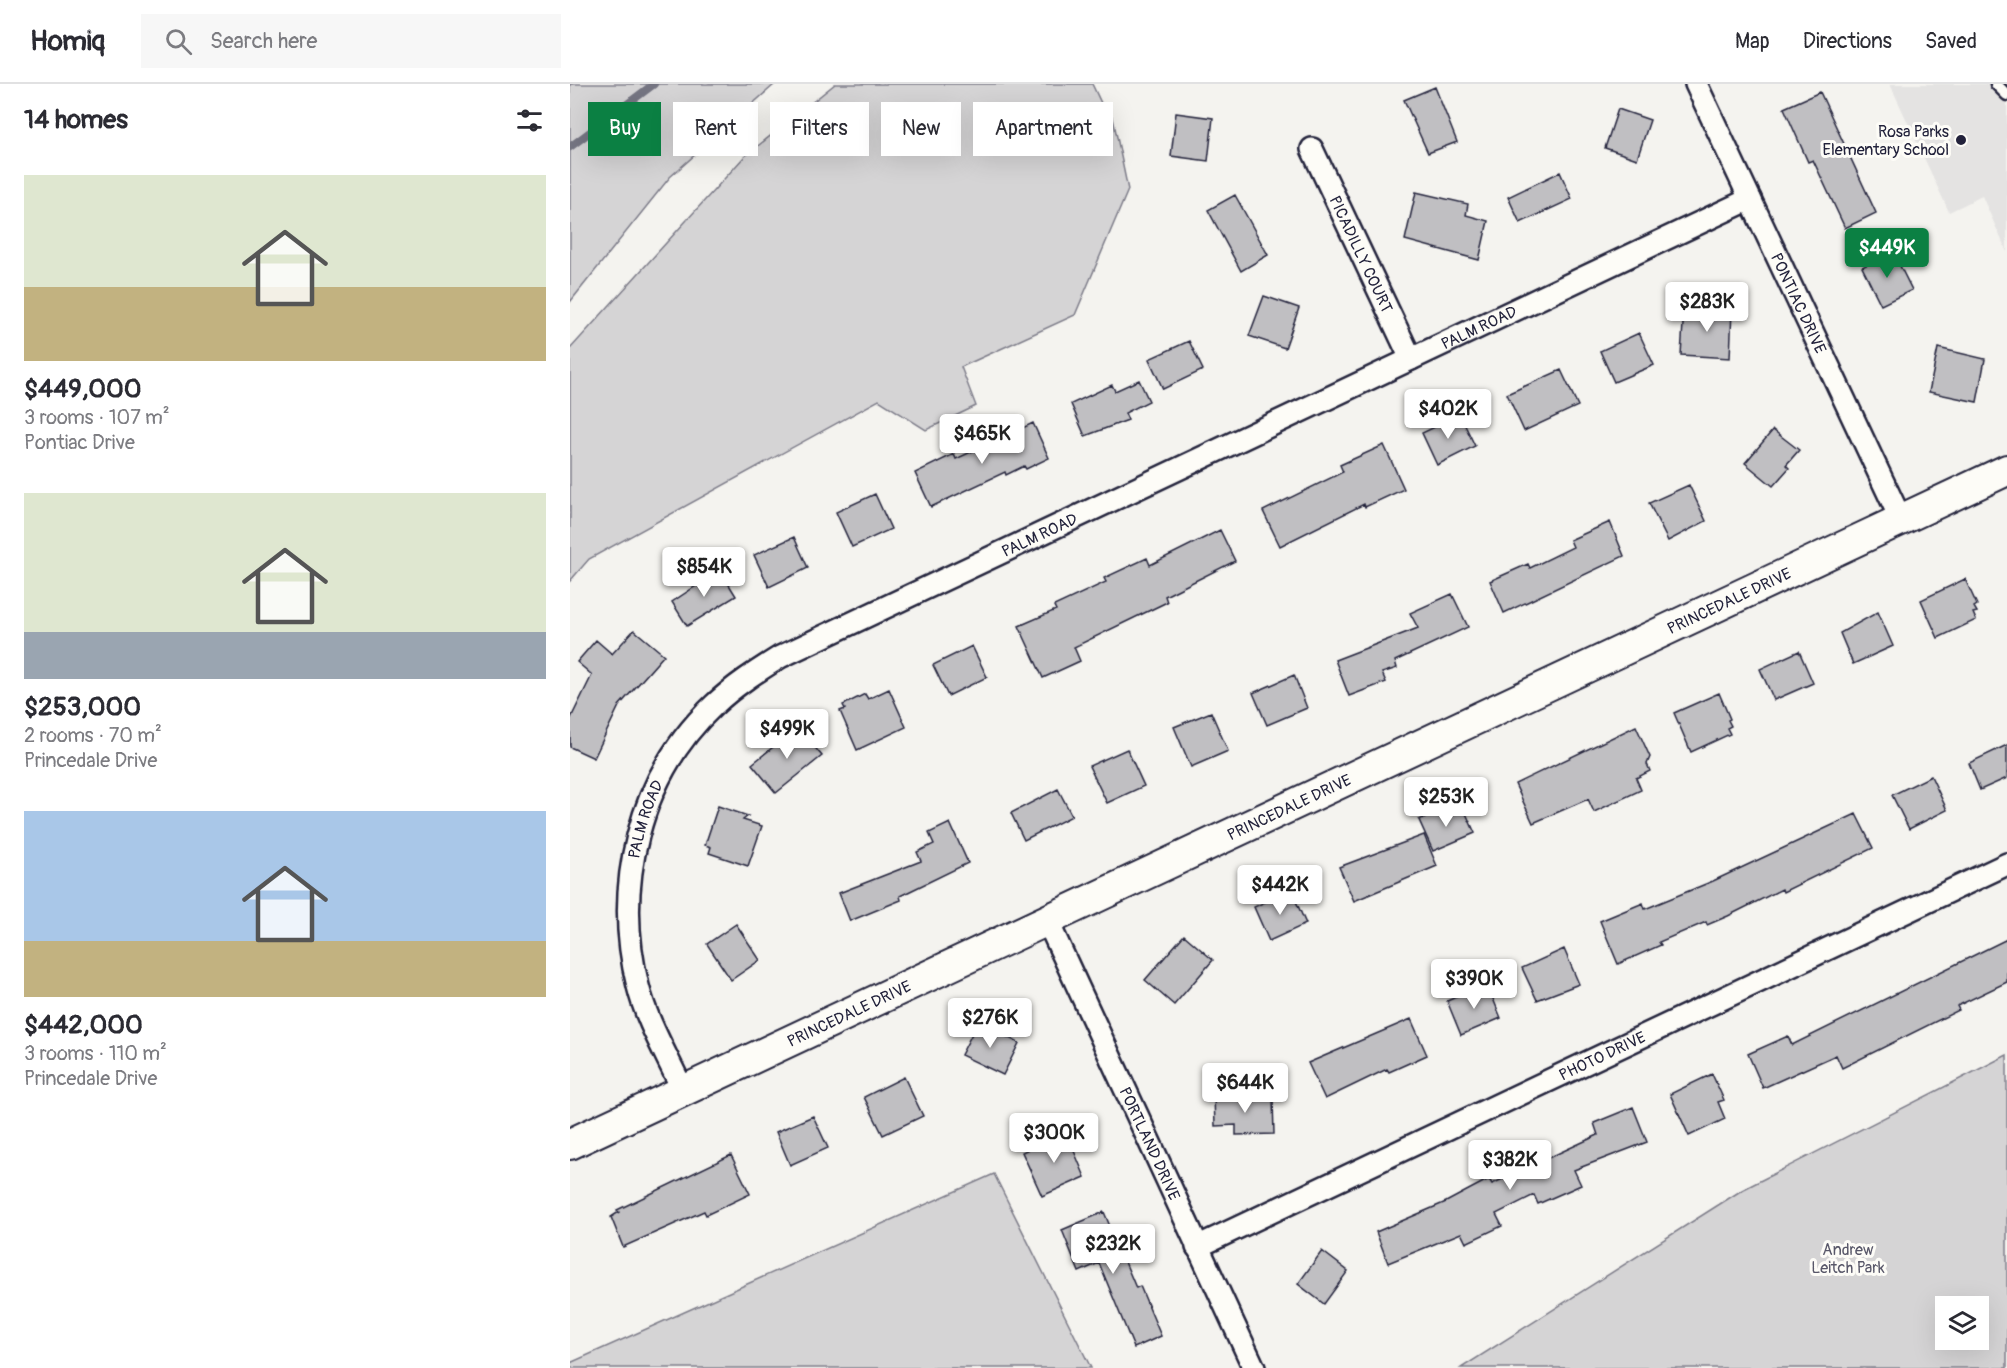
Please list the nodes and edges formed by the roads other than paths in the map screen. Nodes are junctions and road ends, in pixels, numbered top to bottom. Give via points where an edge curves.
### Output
1 (1696, 84) edge
2 (1996, 84) edge
3 (2007, 95) edge
4 (1312, 149) dead end
5 (1750, 199) junction
6 (1411, 359) junction
7 (2007, 470) edge
8 (1901, 520) junction
9 (2007, 864) edge
10 (1047, 920) junction
11 (683, 1091) junction
12 (570, 1144) edge
13 (1197, 1247) junction
14 (1254, 1368) edge

1 - 5 street, PONTIAC DRIVE
2 - 3 lane
4 - 6 street, PICADILLY COURT
5 - 6 street, PALM ROAD
5 - 8 street, PONTIAC DRIVE
6 - 11 street, PALM ROAD via 780,657 744,679 713,706 672,757 652,794 632,865 628,906 630,947 638,987
7 - 8 street, PRINCEDALE DRIVE
8 - 10 street, PRINCEDALE DRIVE
9 - 13 street, PHOTO DRIVE
10 - 11 street, PRINCEDALE DRIVE
10 - 13 street, PORTLAND DRIVE
11 - 12 street, PRINCEDALE DRIVE
13 - 14 street, PORTLAND DRIVE

